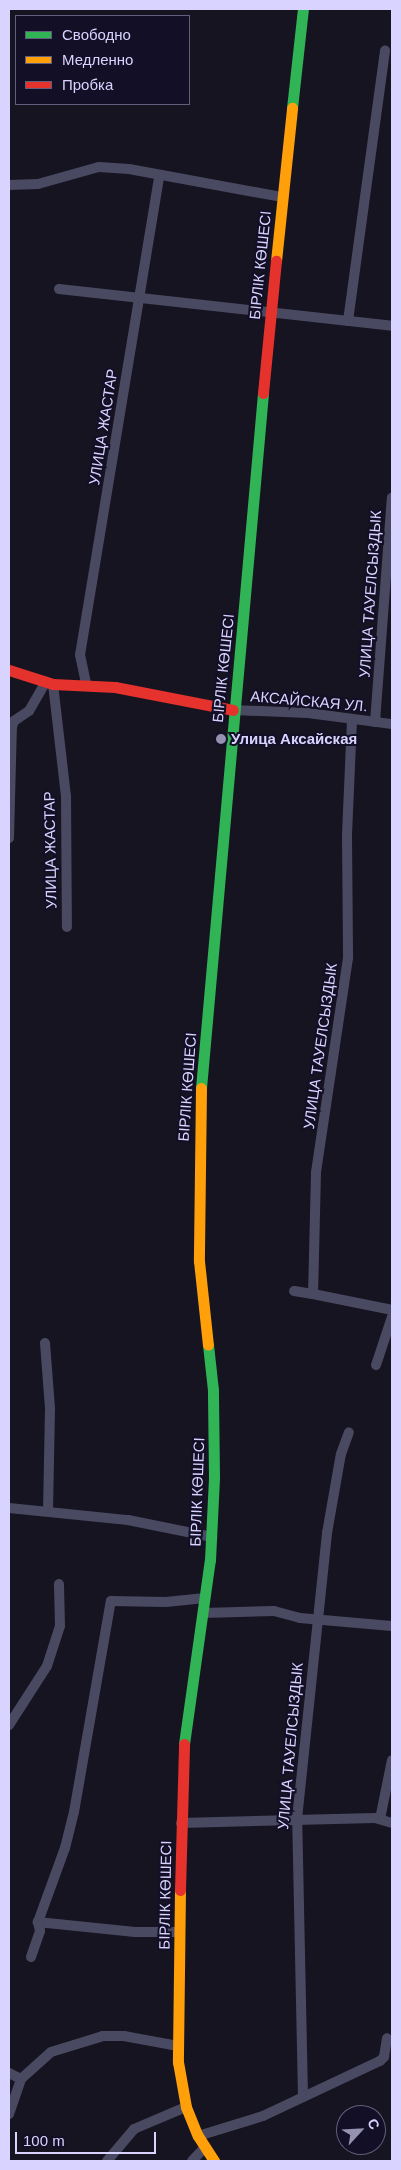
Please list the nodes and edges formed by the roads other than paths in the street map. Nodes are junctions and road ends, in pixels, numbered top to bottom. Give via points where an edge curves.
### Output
1 (304, 9) edge
2 (384, 51) dead end
3 (159, 176) junction
4 (9, 185) edge
5 (282, 197) junction
6 (59, 289) dead end
7 (138, 297) junction
8 (271, 311) junction
9 (348, 320) junction
10 (392, 326) edge
11 (392, 498) edge
12 (9, 670) edge
13 (50, 683) junction
14 (86, 683) junction
15 (232, 710) junction
16 (352, 720) junction
17 (375, 722) junction
18 (392, 724) edge
19 (9, 838) edge
20 (67, 927) dead end
21 (294, 1291) dead end
22 (312, 1294) junction
23 (392, 1310) edge
24 (392, 1317) edge
25 (45, 1343) dead end
26 (376, 1365) dead end
27 (349, 1432) dead end
28 (9, 1508) edge
29 (48, 1510) junction
30 (212, 1537) junction
31 (59, 1584) dead end
32 (205, 1598) junction
33 (203, 1613) junction
34 (316, 1619) junction
35 (392, 1626) edge
36 (9, 1725) edge
37 (392, 1760) edge
38 (380, 1818) junction
39 (296, 1819) junction
40 (181, 1823) junction
41 (392, 1823) edge
42 (38, 1922) junction
43 (180, 1932) junction
44 (31, 1957) dead end
45 (387, 2038) dead end
46 (178, 2046) junction
47 (9, 2073) edge
48 (21, 2079) junction
49 (303, 2097) junction
50 (186, 2107) junction
51 (9, 2114) edge
52 (198, 2136) junction
53 (204, 2148) junction
54 (107, 2161) edge
55 (192, 2161) edge
56 (214, 2161) edge

1 - 5 main road, БІРЛІК КӨШЕСІ
2 - 9 street
3 - 4 street via 99,167 38,184
3 - 5 street
3 - 7 street, УЛИЦА ЖАСТАР
5 - 8 main road, БІРЛІК КӨШЕСІ
6 - 7 street
7 - 8 street
7 - 14 street, УЛИЦА ЖАСТАР via 80,655
8 - 9 street
8 - 15 main road, БІРЛІК КӨШЕСІ
9 - 10 street
11 - 17 street, УЛИЦА ТАУЕЛСЫЗДЫК
12 - 13 main road, АКСАЙСКАЯ УЛ.
13 - 14 main road, АКСАЙСКАЯ УЛ.
13 - 19 street via 12,727
13 - 20 street, УЛИЦА ЖАСТАР via 66,796
14 - 15 main road, АКСАЙСКАЯ УЛ.
15 - 16 street, АКСАЙСКАЯ УЛ. via 308,713
15 - 30 main road, БІРЛІК КӨШЕСІ via 198,1148 198,1260 213,1390
16 - 17 street, АКСАЙСКАЯ УЛ.
16 - 22 street, УЛИЦА ТАУЕЛСЫЗДЫК via 347,827 348,958 316,1172
17 - 18 street, АКСАЙСКАЯ УЛ.
21 - 22 street
22 - 23 street
24 - 26 street
25 - 29 street via 50,1414
27 - 34 street, УЛИЦА ТАУЕЛСЫЗДЫК via 341,1454
28 - 29 street
29 - 30 street via 128,1520
30 - 32 main road, БІРЛІК КӨШЕСІ
31 - 36 street via 60,1626 47,1666
32 - 33 main road, БІРЛІК КӨШЕСІ
32 - 42 street via 166,1602 111,1601 66,1848
33 - 34 street via 274,1611
33 - 40 main road, БІРЛІК КӨШЕСІ via 187,1713
34 - 35 street
34 - 39 street, УЛИЦА ТАУЕЛСЫЗДЫК
37 - 38 street
38 - 39 street
38 - 41 street
39 - 40 street
39 - 49 street, УЛИЦА ТАУЕЛСЫЗДЫК
40 - 43 main road, БІРЛІК КӨШЕСІ
42 - 43 street via 136,1932
42 - 44 street via 40,1931
43 - 46 main road, БІРЛІК КӨШЕСІ
45 - 49 street via 380,2062
46 - 48 street via 124,2036 103,2036 51,2052
46 - 50 main road, БІРЛІК КӨШЕСІ
47 - 48 street
48 - 51 street
49 - 52 street via 264,2116
50 - 52 main road, БІРЛІК КӨШЕСІ
50 - 54 street via 134,2129
52 - 53 main road, БІРЛІК КӨШЕСІ
53 - 55 street
53 - 56 main road, БІРЛІК КӨШЕСІ

